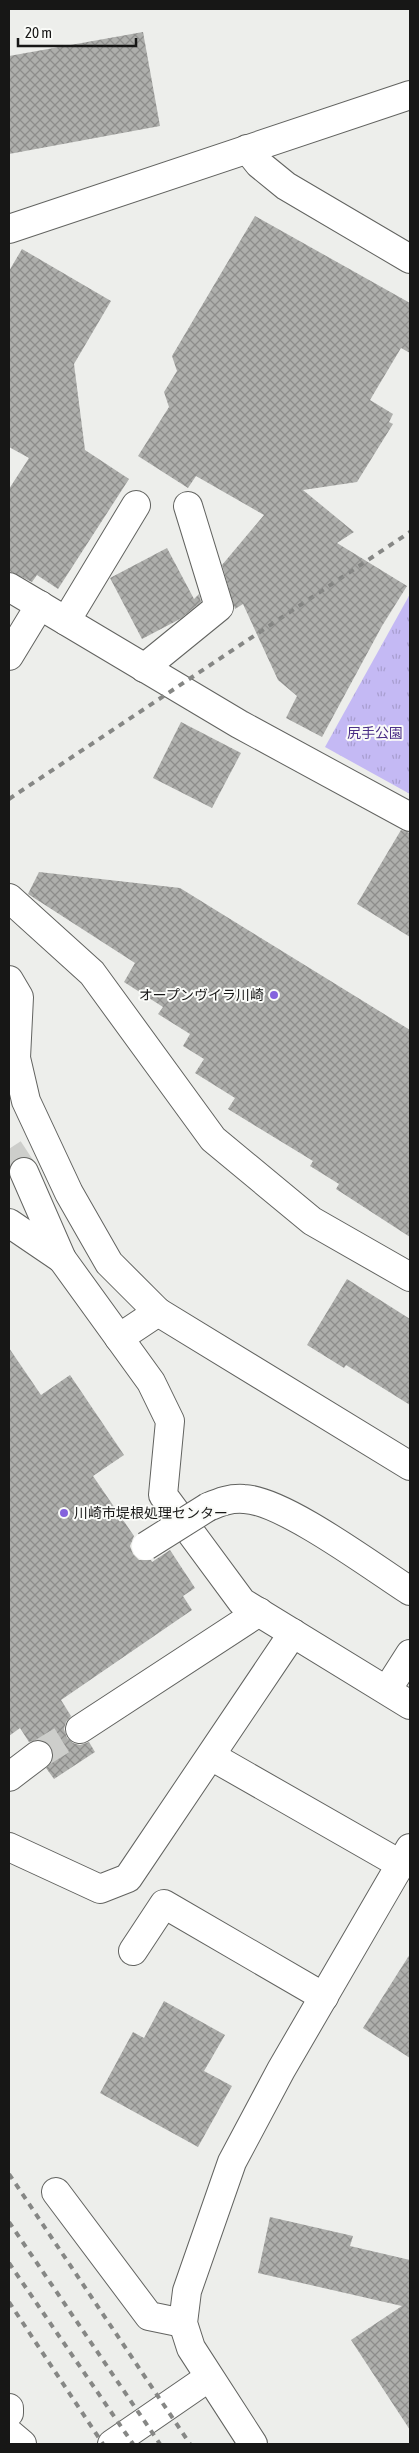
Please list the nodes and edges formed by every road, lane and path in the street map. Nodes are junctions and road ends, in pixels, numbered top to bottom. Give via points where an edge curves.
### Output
1 (410, 95) edge
2 (247, 149) junction
3 (9, 229) edge
4 (410, 259) edge
5 (136, 505) dead end
6 (188, 506) dead end
7 (9, 587) edge
8 (40, 605) junction
9 (66, 621) junction
10 (9, 656) edge
11 (144, 668) junction
12 (410, 817) edge
13 (9, 898) edge
14 (9, 980) edge
15 (12, 1043) edge
16 (24, 1172) tunnel mouth
17 (9, 1224) edge
18 (62, 1259) junction
19 (410, 1278) edge
20 (158, 1312) junction
21 (119, 1338) junction
22 (410, 1466) edge
23 (146, 1546) dead end
24 (410, 1591) edge
25 (259, 1612) junction
26 (293, 1632) junction
27 (410, 1654) edge
28 (387, 1690) junction
29 (410, 1704) edge
30 (80, 1729) tunnel mouth
31 (38, 1756) tunnel mouth
32 (211, 1756) junction
33 (9, 1778) edge
34 (9, 1847) edge
35 (405, 1856) edge
36 (133, 1951) dead end
37 (324, 1997) junction
38 (56, 2192) dead end
39 (183, 2323) junction
40 (208, 2378) junction
41 (9, 2408) edge
42 (9, 2413) edge
43 (9, 2433) edge
44 (22, 2444) edge
45 (112, 2444) edge
46 (253, 2444) edge

1 - 2 street
2 - 3 street
2 - 4 street via 259,164 286,186
5 - 9 street
6 - 11 street via 219,606
7 - 8 street
8 - 9 street
8 - 10 street
9 - 11 street
11 - 12 street
13 - 19 street via 92,973 213,1139 312,1220
14 - 15 street via 19,998
15 - 20 street via 26,1101 69,1193 109,1263
16 - 18 street
17 - 18 street
18 - 21 street
20 - 21 street
20 - 22 street
21 - 25 street via 150,1382 170,1421 163,1495 242,1602
23 - 24 street, bridge via 225,1500 246,1499 272,1506 296,1518
25 - 26 street
25 - 30 street
26 - 28 street
26 - 32 street
27 - 28 street
28 - 29 street
31 - 33 street
32 - 34 street via 128,1878 100,1889
32 - 35 street
35 - 37 street
36 - 37 street via 164,1904
37 - 39 street via 232,2162 187,2291
38 - 39 street via 149,2316
39 - 40 street via 190,2348
40 - 45 street
40 - 46 street
41 - 42 street
43 - 44 street

